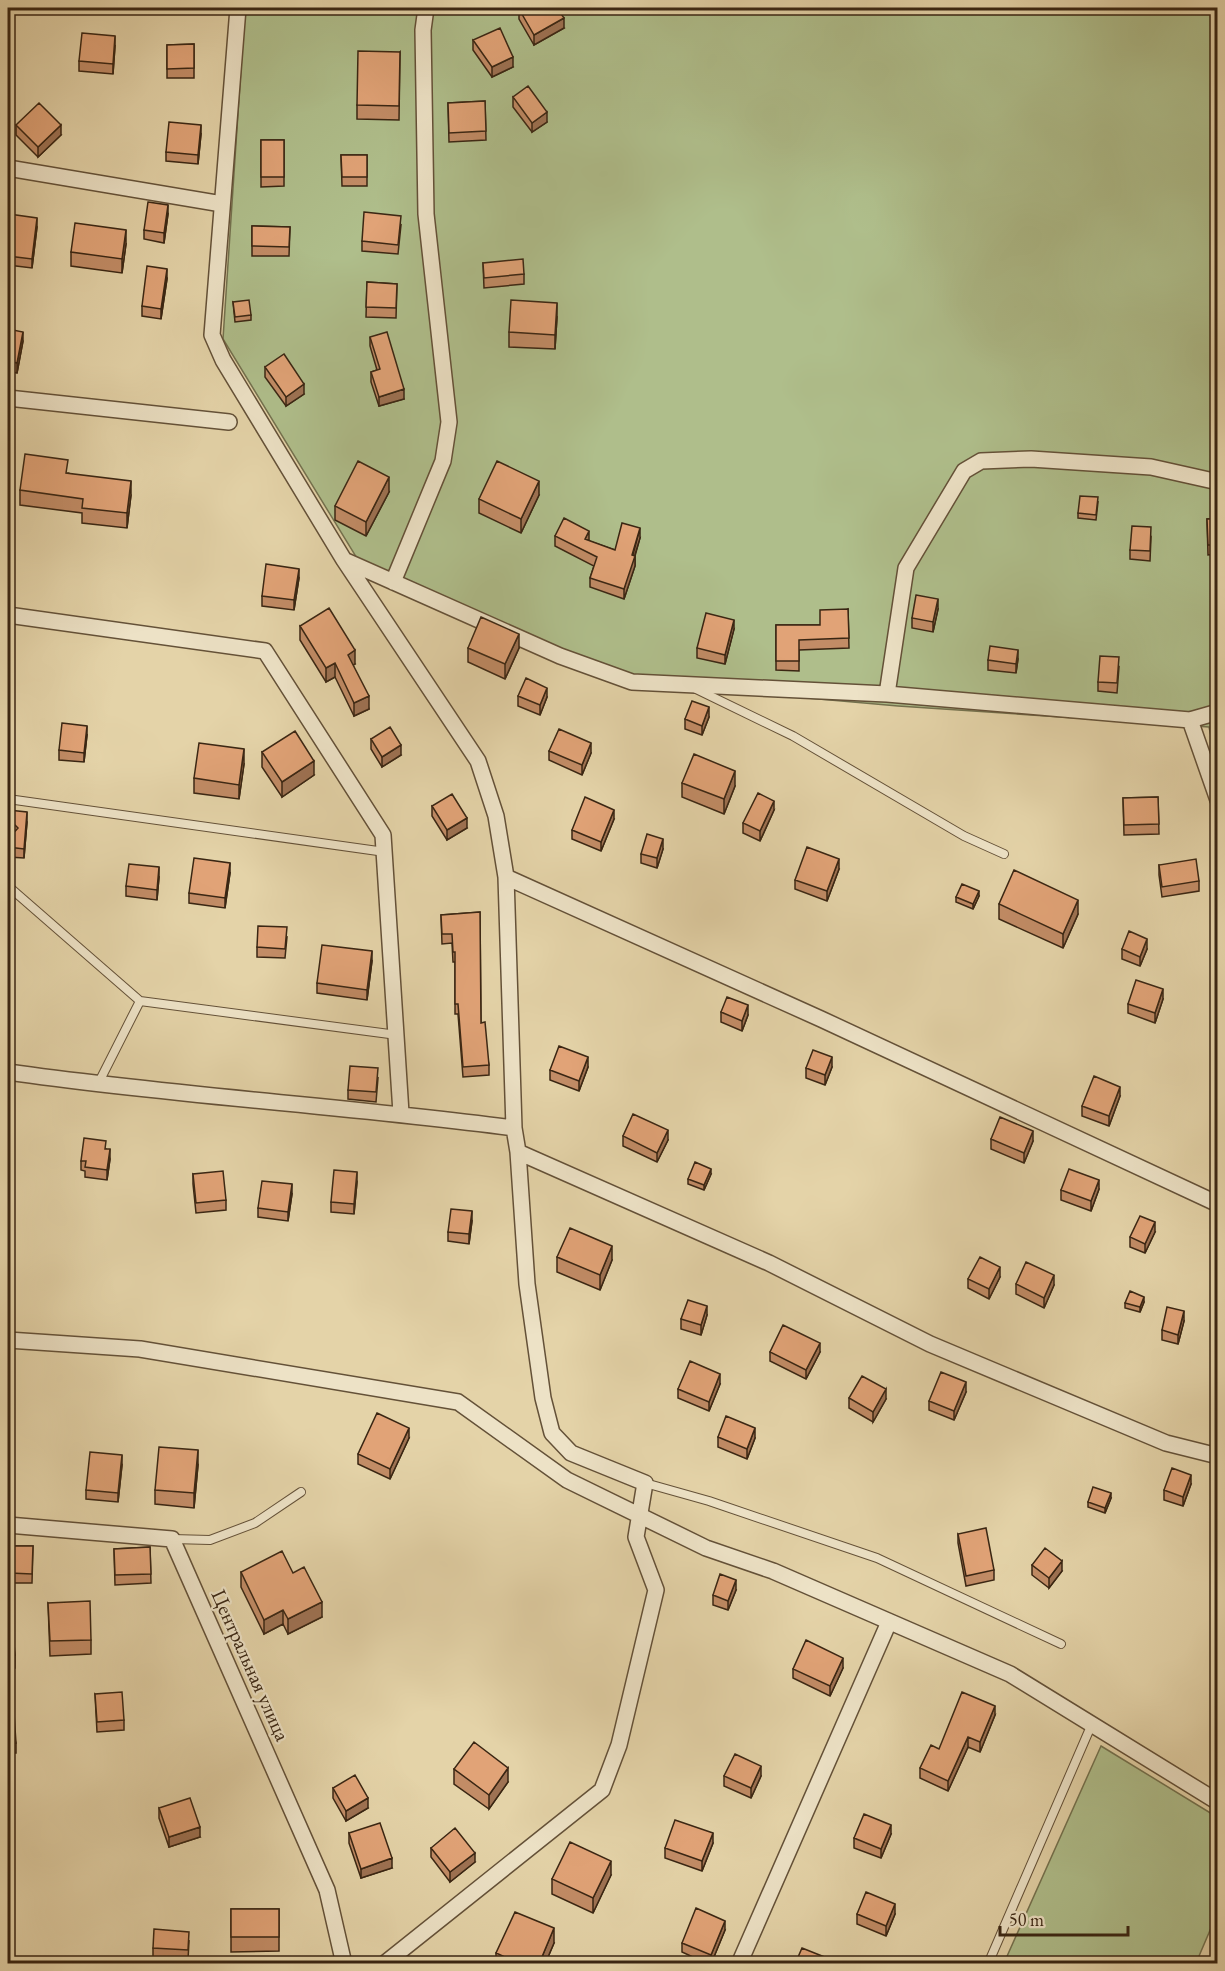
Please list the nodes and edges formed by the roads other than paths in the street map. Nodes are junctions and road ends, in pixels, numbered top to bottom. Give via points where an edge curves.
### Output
1 (238, 8) edge
2 (426, 8) edge
3 (8, 168) edge
4 (222, 204) junction
5 (8, 398) edge
6 (228, 422) dead end
7 (1218, 482) edge
8 (344, 560) junction
9 (393, 582) junction
10 (8, 615) edge
11 (691, 686) junction
12 (887, 694) junction
13 (1218, 712) edge
14 (1190, 720) junction
15 (8, 799) edge
16 (1218, 800) edge
17 (384, 852) junction
18 (1004, 854) dead end
19 (506, 877) junction
20 (8, 886) edge
21 (140, 1001) junction
22 (397, 1035) junction
23 (8, 1072) edge
24 (97, 1085) junction
25 (401, 1113) junction
26 (514, 1128) junction
27 (519, 1152) junction
28 (1218, 1204) edge
29 (8, 1340) edge
30 (1218, 1456) edge
31 (645, 1483) junction
32 (301, 1492) dead end
33 (638, 1517) junction
34 (8, 1525) edge
35 (172, 1539) junction
36 (889, 1622) junction
37 (1061, 1644) dead end
38 (1091, 1726) junction
39 (1218, 1802) edge
40 (344, 1964) edge
41 (384, 1964) edge
42 (739, 1964) edge
43 (988, 1964) edge

1 - 4 street
2 - 9 street via 426,214 448,422 443,461
3 - 4 street
4 - 8 street via 212,335 223,360
5 - 6 street
7 - 12 street via 1151,467 1031,459 981,461 964,471 906,568
8 - 9 street
8 - 19 street via 478,761 496,816
9 - 11 street via 597,671 632,682
10 - 17 street via 265,651 383,835
11 - 12 street
11 - 18 lane via 793,736 964,836
12 - 14 street
13 - 14 street
14 - 16 street
15 - 17 lane
17 - 22 street
19 - 26 street
19 - 28 street
20 - 21 lane
21 - 22 lane
21 - 24 lane
22 - 25 street
23 - 24 street
24 - 25 street
25 - 26 street
26 - 27 street
27 - 30 street via 770,1263 930,1344 1166,1443
27 - 31 street via 527,1284 543,1398 552,1432 571,1453
29 - 33 street via 140,1349 458,1402 567,1480
31 - 33 street
31 - 37 lane via 877,1558
32 - 35 lane via 255,1523 210,1540
33 - 36 street
33 - 41 street via 636,1537 656,1590 619,1745 602,1790
34 - 35 street
35 - 40 street, Центральная улица via 327,1890
36 - 38 street via 1010,1674
36 - 42 street
38 - 39 street
38 - 43 lane

